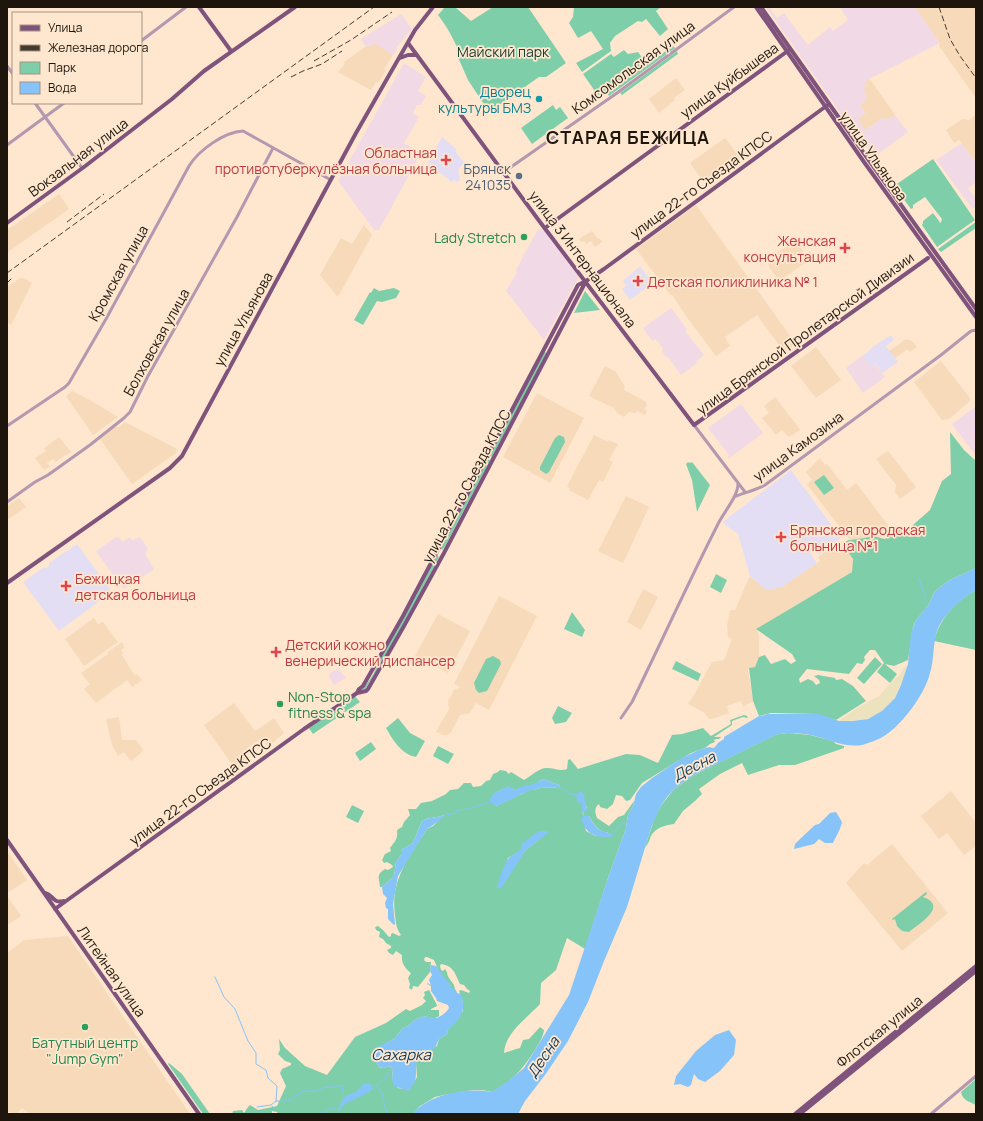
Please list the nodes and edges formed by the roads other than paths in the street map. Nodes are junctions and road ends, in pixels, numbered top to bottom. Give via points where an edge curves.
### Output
1 (186, 7) edge
2 (199, 7) edge
3 (295, 7) edge
4 (433, 7) edge
5 (734, 7) edge
6 (756, 7) edge
7 (761, 7) edge
8 (142, 40) edge
9 (408, 43) junction
10 (789, 50) junction
11 (231, 51) junction
12 (416, 55) junction
13 (398, 60) junction
14 (36, 104) edge
15 (63, 104) edge
16 (827, 106) junction
17 (46, 117) junction
18 (7, 145) edge
19 (273, 148) junction
20 (82, 168) junction
21 (504, 172) junction
22 (331, 180) junction
23 (7, 223) edge
24 (545, 228) junction
25 (928, 258) dead end
26 (586, 281) junction
27 (976, 309) edge
28 (976, 317) edge
29 (976, 330) edge
30 (546, 346) junction
31 (550, 348) junction
32 (694, 425) junction
33 (7, 426) edge
34 (738, 484) junction
35 (745, 492) junction
36 (734, 497) junction
37 (7, 502) edge
38 (438, 550) junction
39 (444, 553) junction
40 (7, 583) edge
41 (357, 693) junction
42 (621, 718) dead end
43 (7, 840) edge
44 (44, 892) junction
45 (66, 901) junction
46 (55, 909) junction
47 (976, 966) edge
48 (976, 971) edge
49 (976, 1076) edge
50 (198, 1114) edge
51 (795, 1114) edge
52 (800, 1114) edge
53 (931, 1114) edge

1 - 8 street
2 - 11 main road
3 - 11 main road, Вокзальная улица
4 - 9 main road, улица Ульянова
5 - 21 street, Комсомольская улица
6 - 10 main road, улица Ульянова
7 - 10 main road, улица Ульянова
9 - 12 main road, улица 3 Интернационала
9 - 13 main road, улица Ульянова
10 - 16 main road, улица Ульянова
10 - 24 main road, улица Куйбышева
11 - 20 main road, Вокзальная улица
12 - 13 main road via 408,55
12 - 21 main road, улица 3 Интернационала
13 - 22 main road, улица Ульянова
14 - 17 street
15 - 17 street
16 - 26 main road, улица 22-го Съезда КПСС
16 - 27 main road, улица Ульянова
16 - 28 main road, улица Ульянова
17 - 18 street
17 - 20 street
19 - 22 street
19 - 33 street, Кромская улица via 245,132 235,133 223,138 194,159 69,383
19 - 37 street, Болховская улица via 130,412 52,472
20 - 23 main road, Вокзальная улица
21 - 24 main road, улица 3 Интернационала
22 - 40 main road, улица Ульянова via 180,458 170,468
24 - 26 main road, улица 3 Интернационала
25 - 32 main road, улица Брянской Пролетарской Дивизии
26 - 30 main road, улица 22-го Съезда КПСС via 578,284
26 - 31 main road, улица 22-го Съезда КПСС
26 - 32 main road, улица 3 Интернационала
29 - 35 street, улица Камозина via 971,331 758,489
30 - 31 main road
30 - 38 main road, улица 22-го Съезда КПСС
31 - 39 main road, улица 22-го Съезда КПСС
32 - 34 street, улица 3 Интернационала
34 - 35 street, улица 3 Интернационала
34 - 36 street
35 - 36 street, улица Камозина
36 - 42 street via 706,548 632,702
38 - 39 main road
38 - 41 main road, улица 22-го Съезда КПСС via 379,660
39 - 41 main road, улица 22-го Съезда КПСС via 370,687
41 - 45 main road, улица 22-го Съезда КПСС
43 - 44 main road, Литейная улица
44 - 45 main road via 56,902
44 - 46 main road, Литейная улица
45 - 46 main road, улица 22-го Съезда КПСС
46 - 50 main road, Литейная улица
47 - 51 main road, Флотская улица
48 - 52 main road, Флотская улица
49 - 53 street

